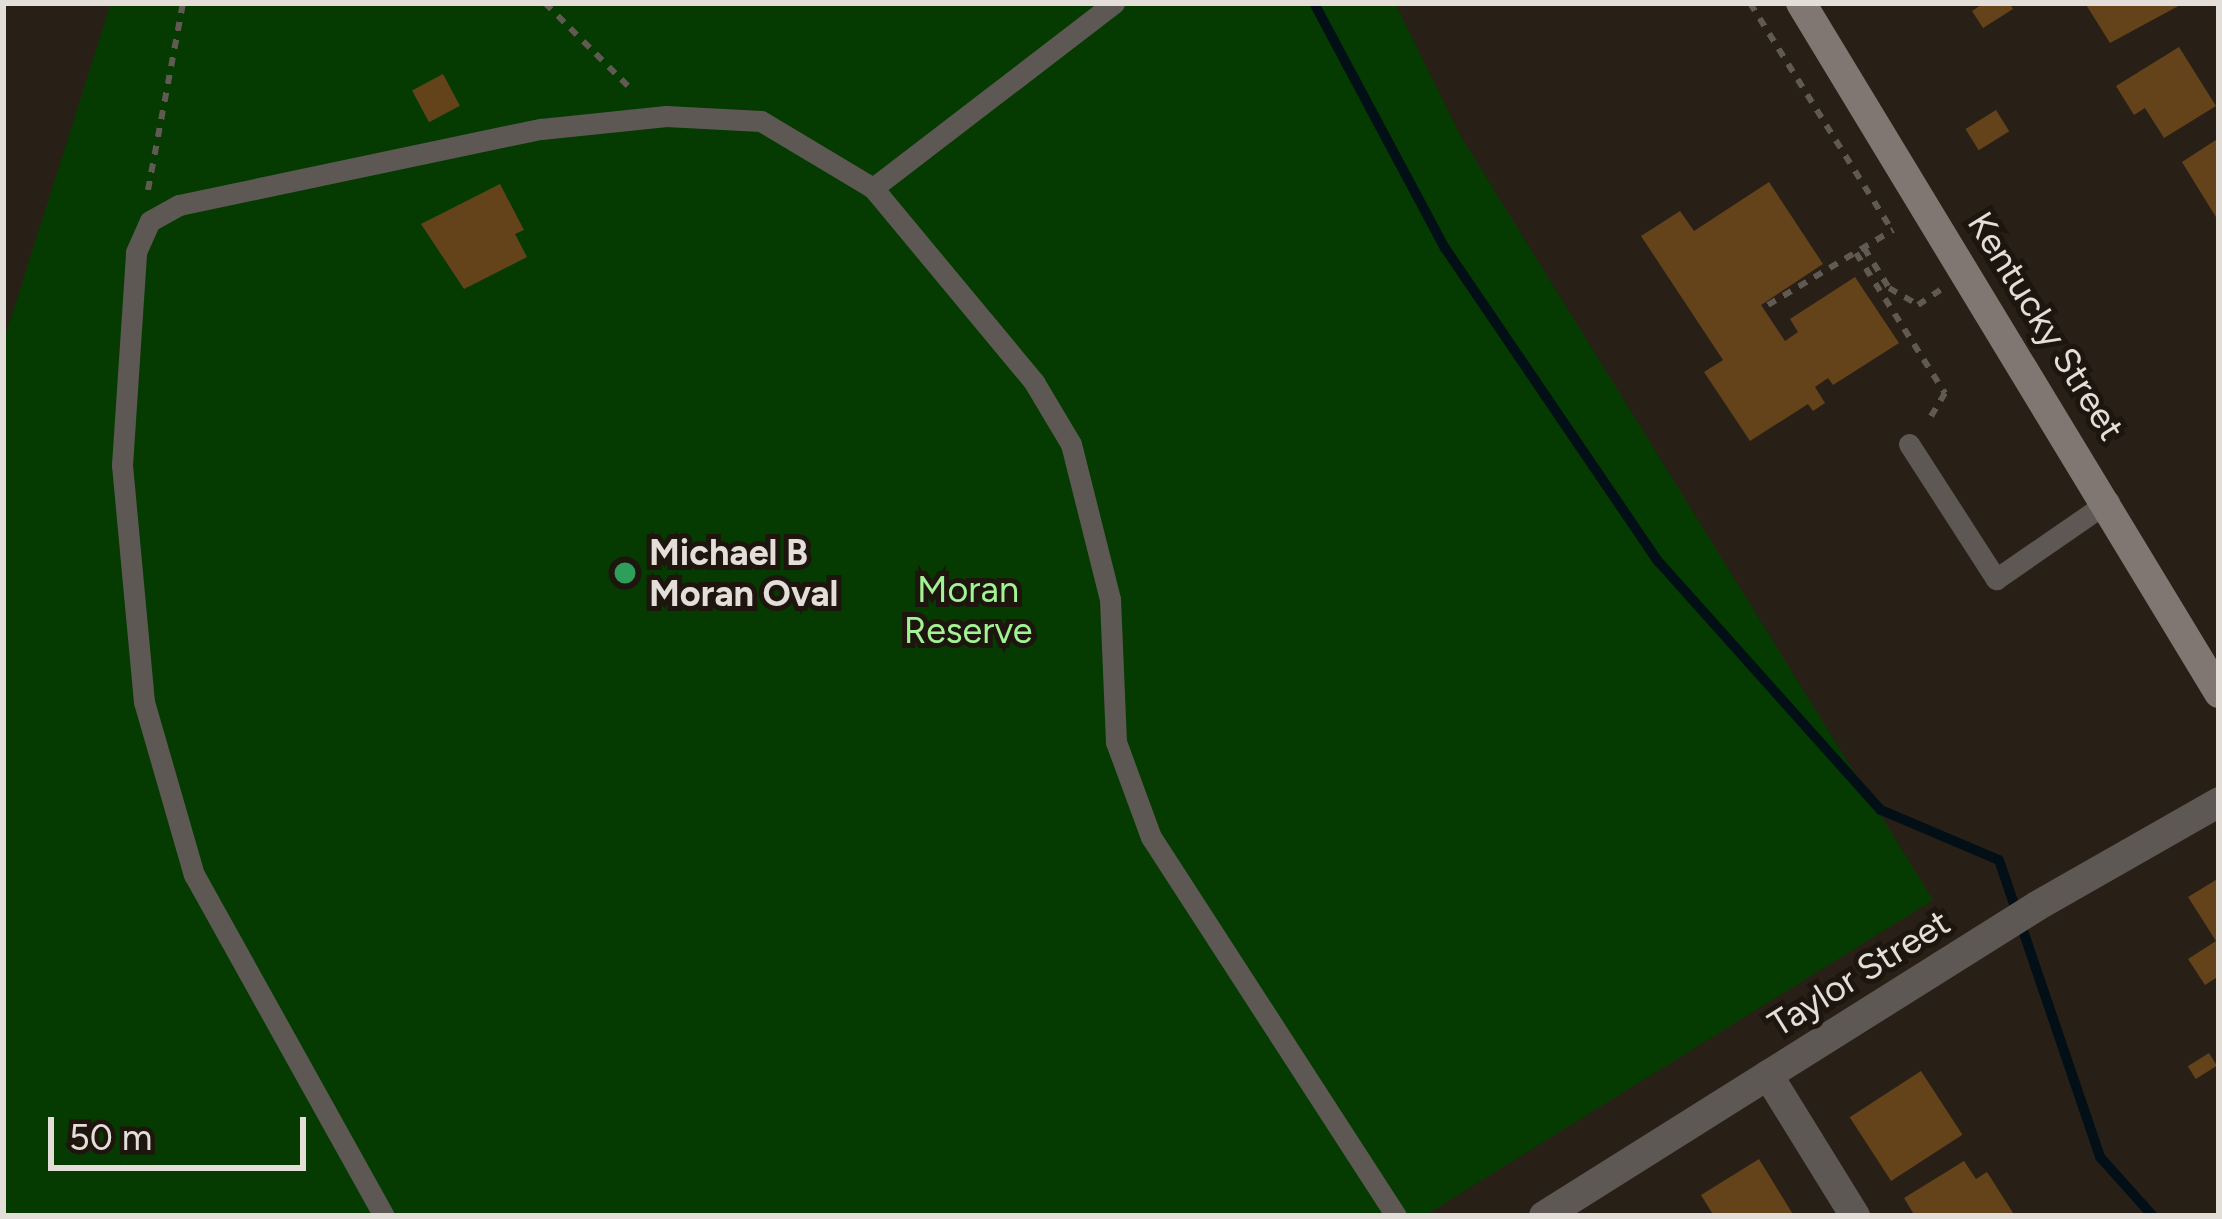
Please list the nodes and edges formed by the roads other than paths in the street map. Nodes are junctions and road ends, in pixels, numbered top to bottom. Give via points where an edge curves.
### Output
1 (1114, 3) edge
2 (1801, 3) edge
3 (873, 188) junction
4 (1909, 444) dead end
5 (2109, 501) junction
6 (2219, 693) edge
7 (2219, 802) edge
8 (1768, 1075) junction
9 (384, 1216) edge
10 (1396, 1216) edge
11 (1544, 1216) edge
12 (1856, 1216) edge

1 - 3 lane
2 - 5 street, Kentucky Street
3 - 9 lane via 761,121 665,116 396,156 179,206 150,221 136,252 122,465 144,702 194,875
3 - 10 lane via 1034,382 1071,444 1110,599 1116,742 1151,837
4 - 5 lane via 1996,578
5 - 6 street, Kentucky Street
7 - 8 street, Taylor Street
8 - 11 street, Taylor Street
8 - 12 street

